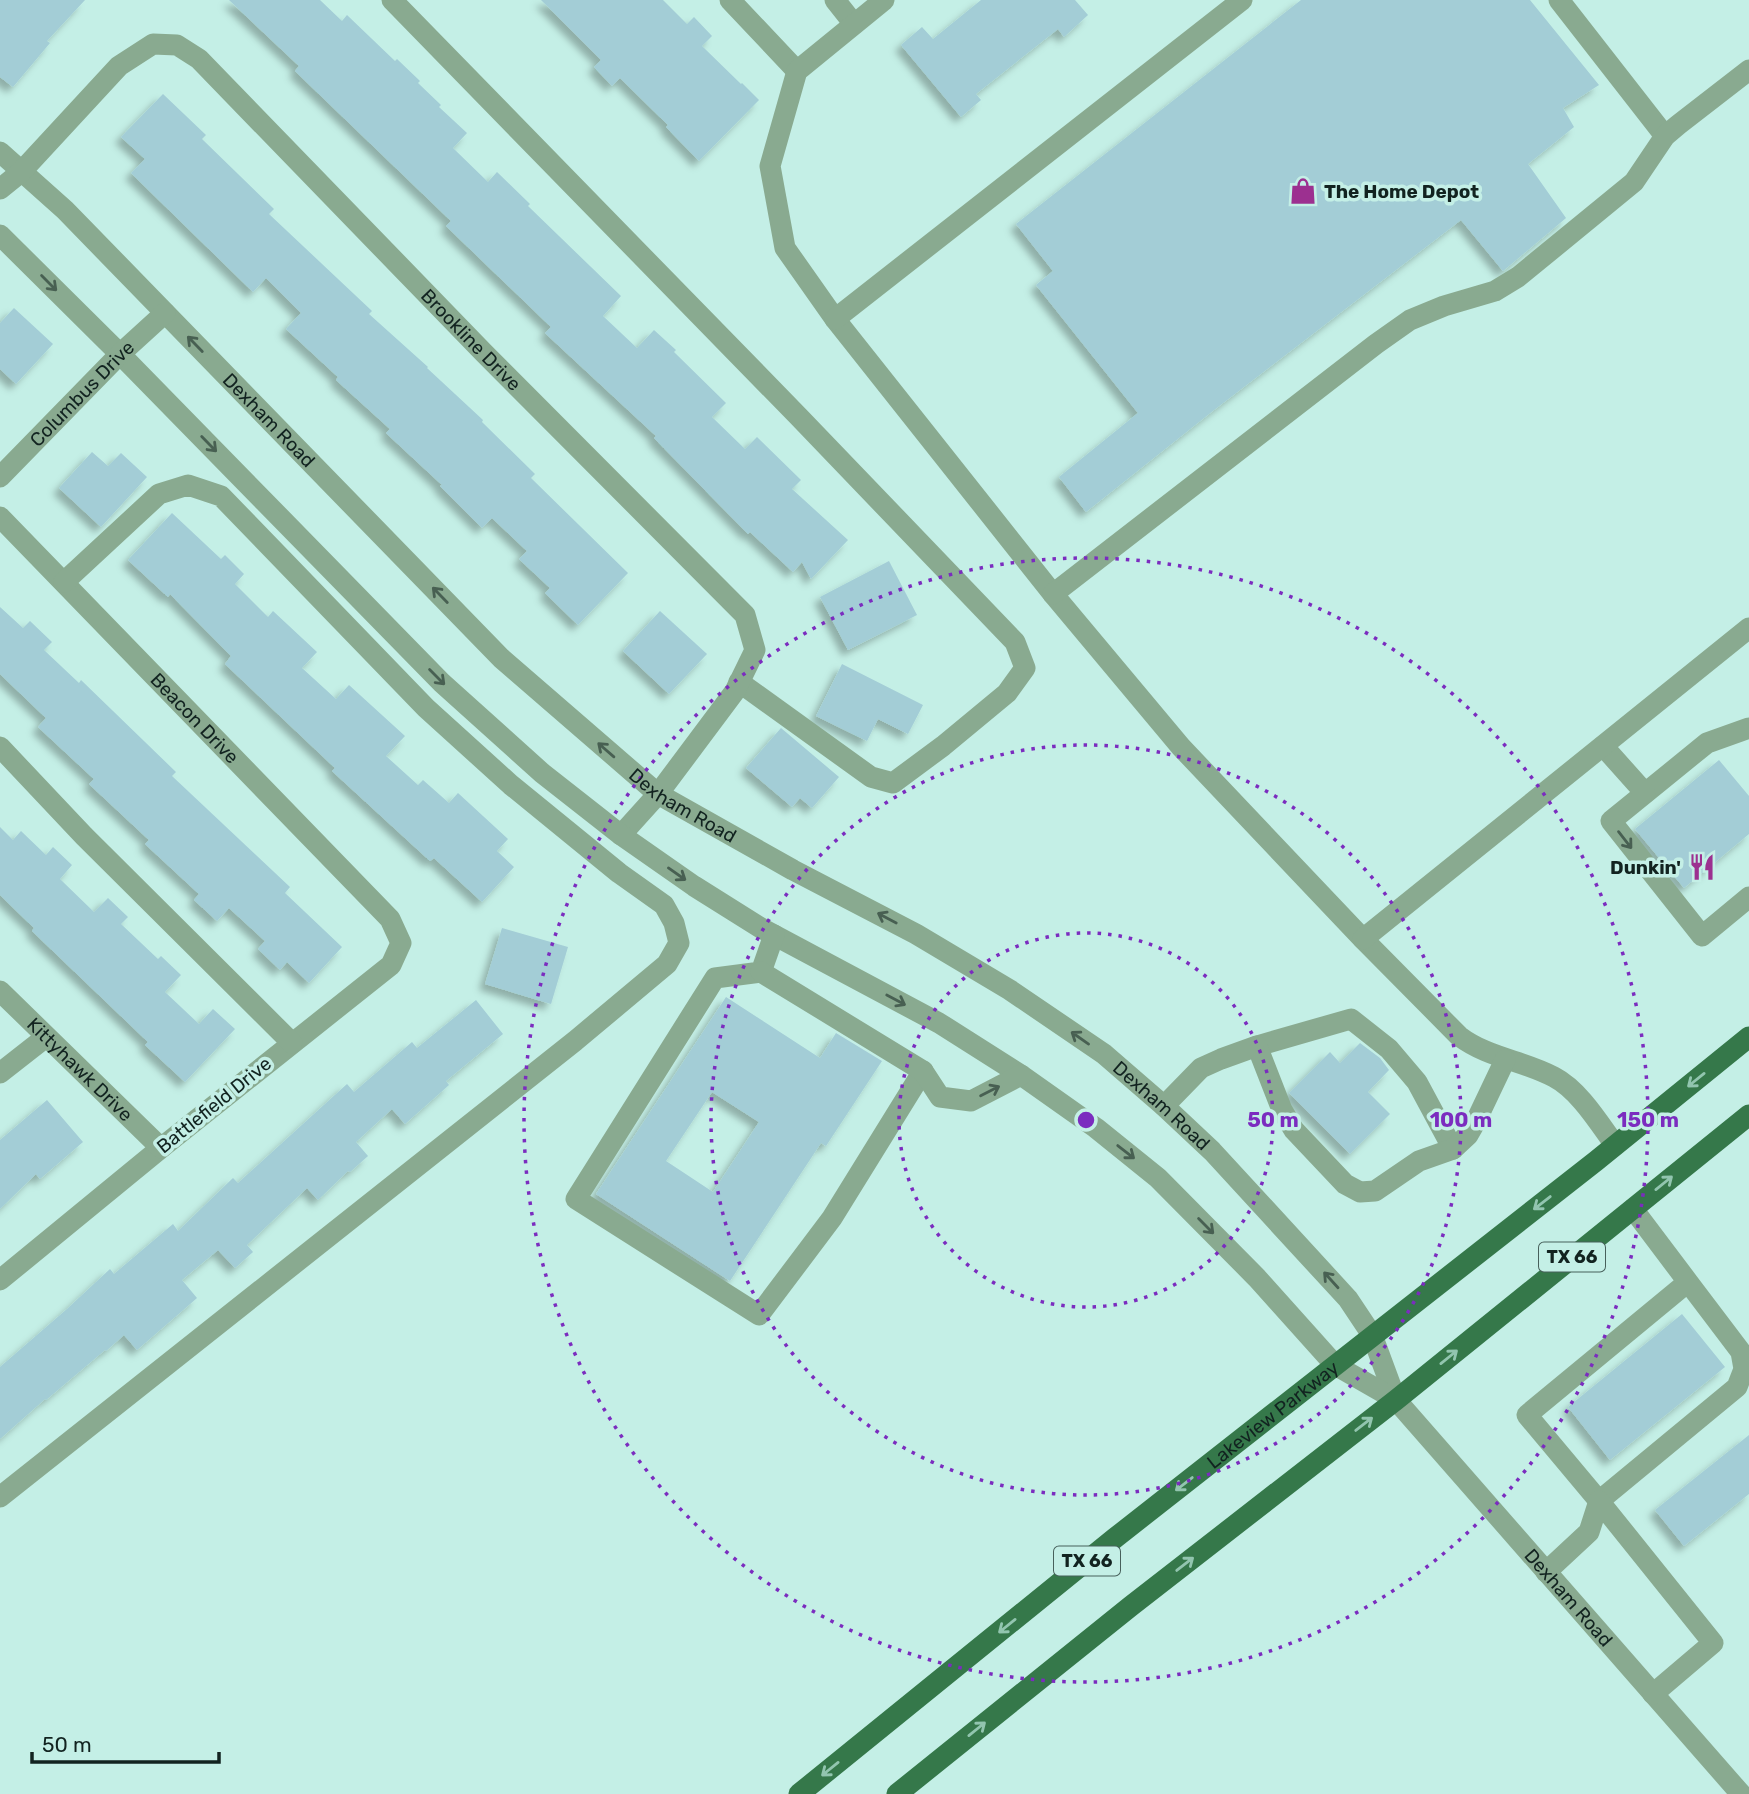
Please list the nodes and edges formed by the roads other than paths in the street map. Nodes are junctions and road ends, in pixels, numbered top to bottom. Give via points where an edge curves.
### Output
1 (392, 0) edge
2 (730, 0) edge
3 (835, 0) edge
4 (884, 0) edge
5 (1242, 0) edge
6 (1559, 0) edge
7 (854, 24) junction
8 (1749, 70) edge
9 (797, 71) junction
10 (1665, 136) junction
11 (0, 152) edge
12 (21, 172) junction
13 (0, 189) edge
14 (0, 235) edge
15 (165, 313) junction
16 (835, 319) junction
17 (120, 354) junction
18 (0, 477) edge
19 (0, 517) edge
20 (64, 582) junction
21 (1054, 594) junction
22 (1749, 628) edge
23 (739, 682) junction
24 (1749, 728) edge
25 (1602, 746) junction
26 (0, 747) edge
27 (1645, 793) junction
28 (658, 794) junction
29 (621, 835) junction
30 (1749, 897) edge
31 (390, 919) joint
32 (774, 935) junction
33 (1363, 939) junction
34 (761, 972) junction
35 (0, 992) edge
36 (46, 1037) junction
37 (1749, 1037) edge
38 (292, 1043) junction
39 (1257, 1046) junction
40 (1505, 1060) junction
41 (923, 1071) junction
42 (0, 1073) edge
43 (1021, 1075) junction
44 (1164, 1106) junction
45 (1749, 1115) edge
46 (1615, 1145) junction
47 (161, 1148) junction
48 (1453, 1149) junction
49 (1633, 1209) junction
50 (0, 1280) edge
51 (1688, 1282) junction
52 (1372, 1335) junction
53 (1335, 1366) junction
54 (1396, 1400) junction
55 (0, 1497) edge
56 (1599, 1501) junction
57 (1546, 1572) junction
58 (1653, 1694) junction
59 (799, 1794) edge
60 (897, 1794) edge
61 (1741, 1794) edge

1 - 23 street via 1015,642 1025,668 1007,693 893,783 871,778
2 - 9 street
3 - 7 street
4 - 7 street
5 - 16 street
6 - 10 street
7 - 9 street
8 - 10 street
9 - 16 street via 770,166 785,248
10 - 21 street via 1633,182 1518,277 1495,291 1410,320
11 - 12 street, Dexham Road
12 - 13 street, Brookline Drive
12 - 15 street, Dexham Road via 65,210
12 - 23 street, Brookline Drive via 119,66 153,44 177,45 199,59 745,615 755,650
14 -> 17 street, Dexham Road
15 - 17 street, Columbus Drive
28 -> 15 street, Dexham Road via 501,658
16 - 21 street
17 - 18 street, Columbus Drive
17 -> 29 street, Dexham Road via 442,683 542,773
19 - 20 street, Beacon Drive
20 - 31 street, Beacon Drive
20 - 55 street via 159,494 188,485 221,496 426,708 522,794 664,905 678,943 667,964 575,1041
21 - 33 street via 1181,747
22 - 25 street
23 - 28 street, Brookline Drive
24 - 27 street via 1707,743
25 - 27 street
25 - 33 street
26 - 38 street
27 -> 30 street via 1611,821 1702,936
28 - 29 street, Brookline Drive
44 -> 28 street, Dexham Road via 1104,1054 1010,990
29 -> 32 street, Dexham Road
31 - 38 street, Battlefield Drive via 401,943 391,965
32 - 34 street
32 -> 43 street, Dexham Road via 939,1023
33 - 40 street via 1459,1036
34 - 41 street
34 - 41 street via 715,978 576,1199 759,1315 832,1218
35 - 36 street, Kittyhawk Drive
36 - 42 street
36 - 47 street, Kittyhawk Drive
37 -> 46 main road, Lakeview Parkway / TX 66
38 - 47 street, Battlefield Drive
39 - 44 street via 1201,1068
39 - 48 street via 1351,1019 1389,1049 1417,1082
39 - 48 street via 1294,1130 1345,1184 1360,1192 1375,1191 1419,1161
40 - 46 street via 1556,1078 1582,1100
40 - 48 street via 1468,1135
41 -> 43 street via 940,1097 971,1101
43 -> 53 street, Dexham Road via 1158,1178 1257,1278
52 -> 44 street, Dexham Road via 1348,1299 1283,1226
49 -> 45 main road, TX 66
46 -> 52 main road, Lakeview Parkway / TX 66
47 - 50 street, Battlefield Drive
49 - 51 street
54 -> 49 main road, TX 66
51 - 56 street via 1741,1352 1744,1369 1737,1387
51 - 56 street via 1527,1415
52 - 53 main road, Lakeview Parkway / TX 66
52 - 54 street, Dexham Road
53 - 54 street, Dexham Road
53 -> 59 main road, Lakeview Parkway / TX 66
54 - 57 street, Dexham Road
60 -> 54 main road, TX 66
56 - 57 street via 1589,1532
56 - 58 street via 1713,1643
57 - 58 street, Dexham Road
58 - 61 street, Dexham Road

